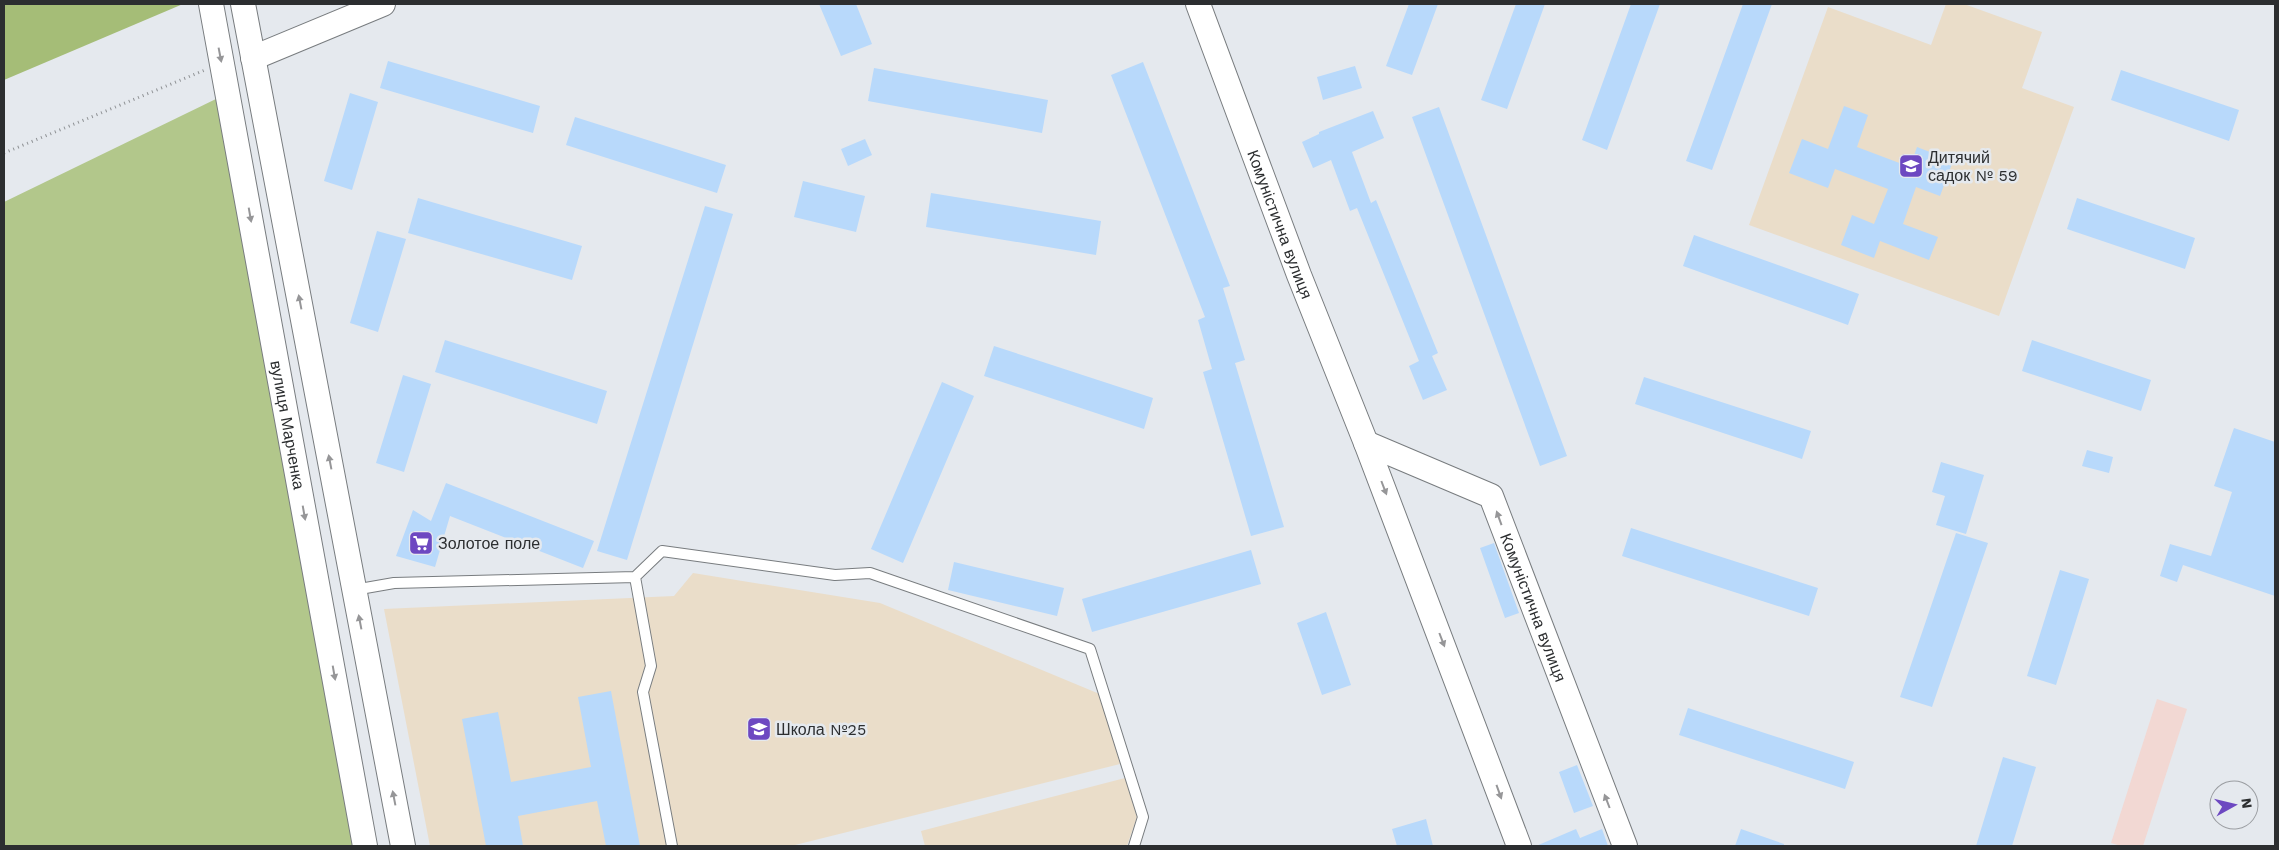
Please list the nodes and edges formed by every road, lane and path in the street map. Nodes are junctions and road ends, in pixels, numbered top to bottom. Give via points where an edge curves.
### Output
1 (243, 4) edge
2 (383, 4) edge
3 (1198, 4) edge
4 (212, 5) edge
5 (253, 58) junction
6 (222, 63) junction
7 (4, 153) edge
8 (1366, 443) junction
9 (634, 577) junction
10 (354, 590) junction
11 (365, 846) edge
12 (403, 846) edge
13 (672, 846) edge
14 (1134, 846) edge
15 (1519, 846) edge
16 (1625, 846) edge

1 - 5 street, вулиця Марченка
2 - 5 street
3 - 8 street, Комуністична вулиця via 1299,275
4 -> 6 street, вулиця Марченка
10 -> 5 street, вулиця Марченка
6 - 7 path
6 -> 11 street, вулиця Марченка
8 -> 15 street, Комуністична вулиця
16 -> 8 street, Комуністична вулиця via 1491,496
9 - 10 lane via 394,582
9 - 13 lane via 651,666 643,692
9 - 14 lane via 662,552 835,575 870,572 1090,649 1143,817
12 -> 10 street, вулиця Марченка

